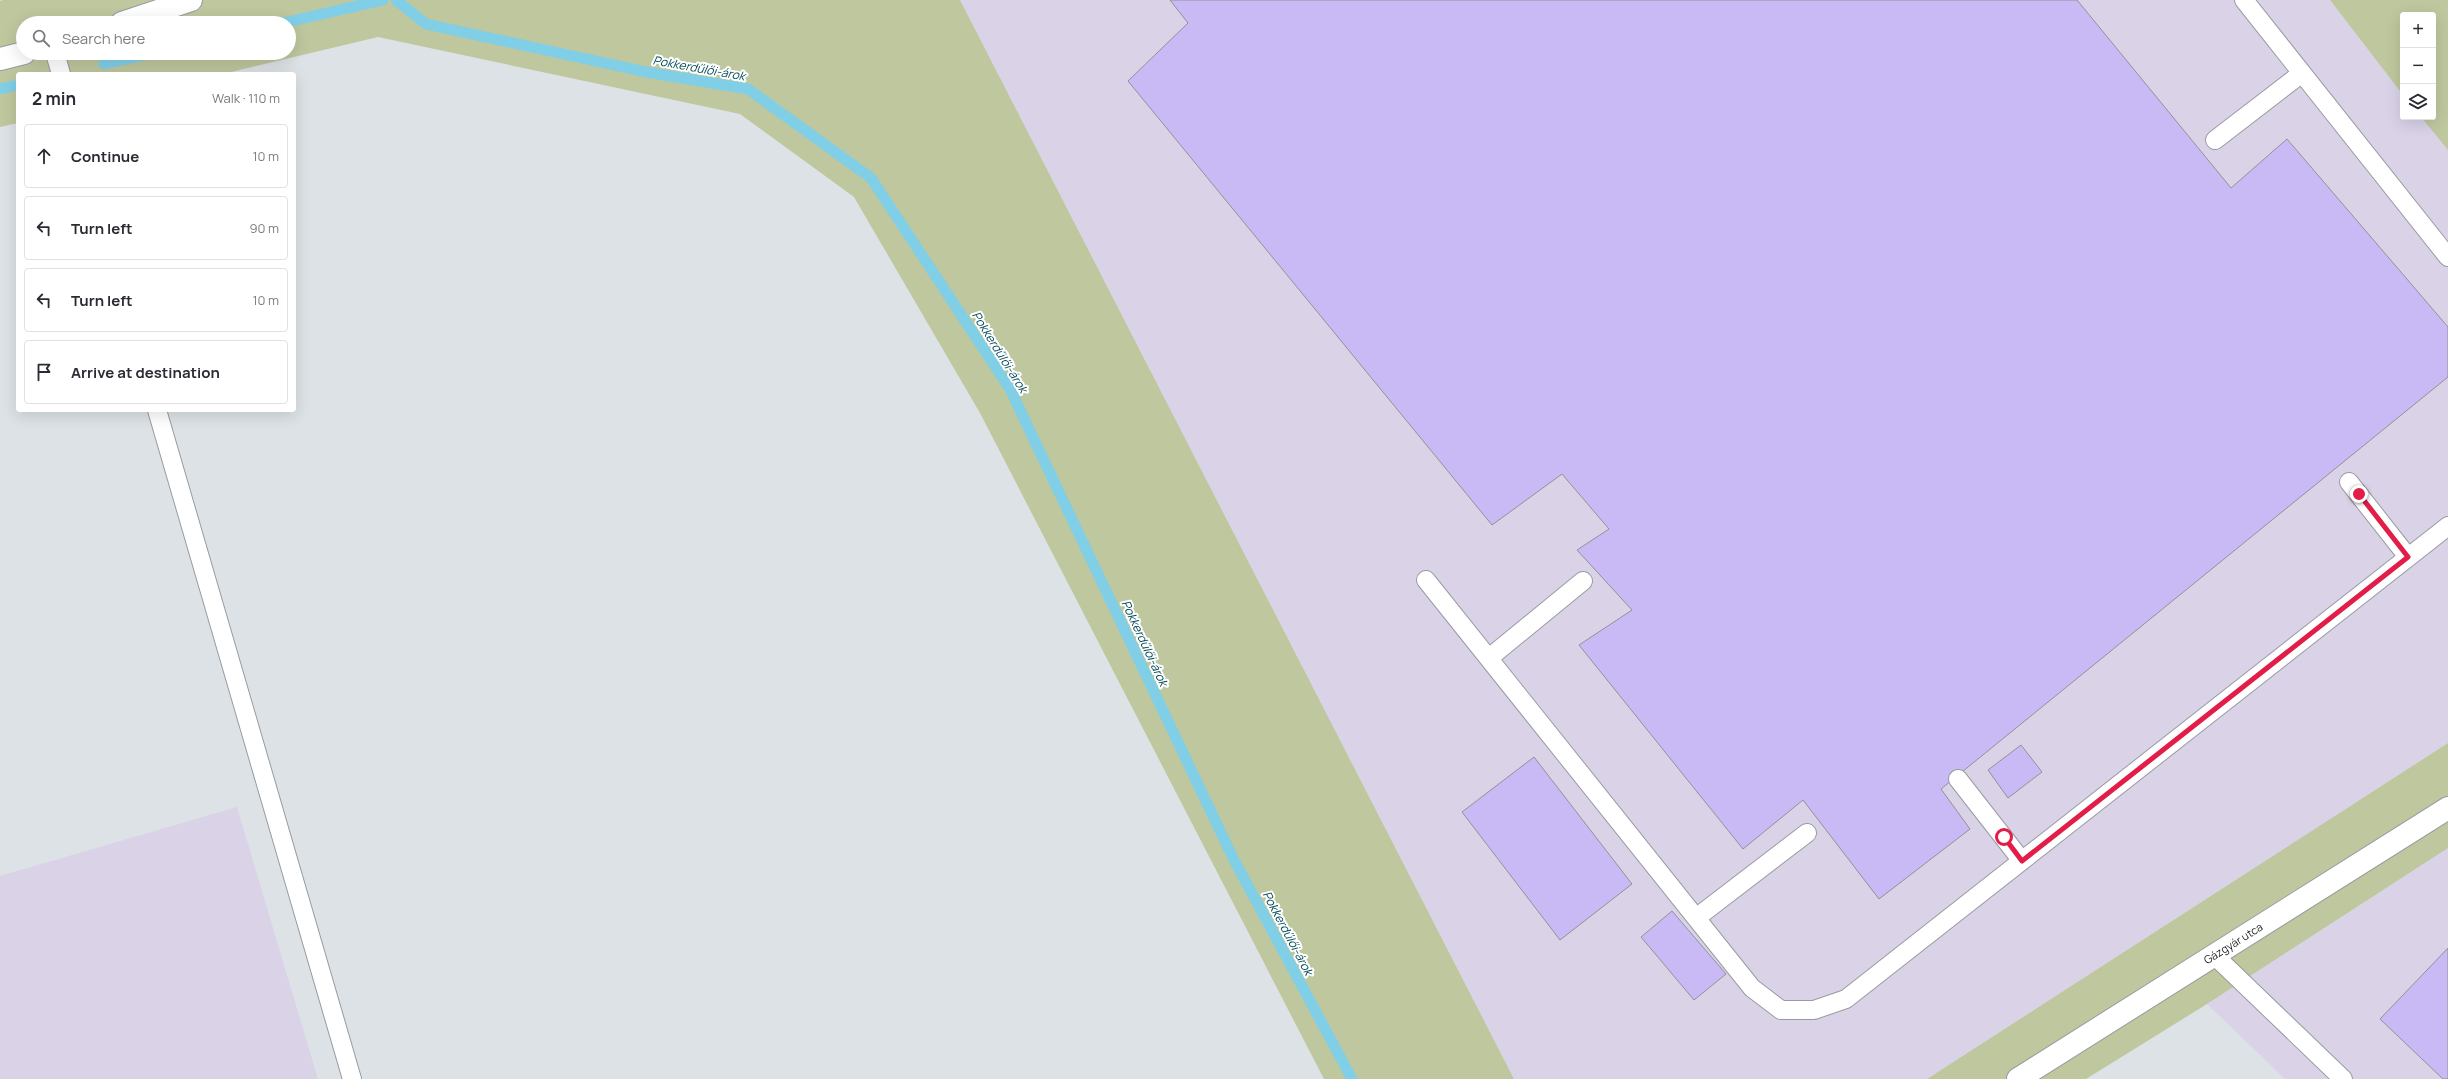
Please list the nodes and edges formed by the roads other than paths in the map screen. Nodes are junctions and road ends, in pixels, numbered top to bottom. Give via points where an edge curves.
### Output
1 (191, 0) edge
2 (2244, 0) edge
3 (143, 16) edge
4 (16, 55) edge
5 (0, 59) edge
6 (57, 60) edge
7 (60, 72) edge
8 (2302, 74) junction
9 (2215, 140) dead end
10 (2448, 257) edge
11 (158, 412) edge
12 (2349, 482) dead end
13 (2448, 526) edge
14 (2408, 557) junction
15 (1426, 580) dead end
16 (1583, 581) dead end
17 (1489, 658) junction
18 (1958, 779) dead end
19 (2448, 808) edge
20 (1807, 834) dead end
21 (2022, 861) junction
22 (1696, 918) junction
23 (2214, 955) junction
24 (352, 1079) edge
25 (2018, 1079) edge
26 (2343, 1079) edge

1 - 3 street
2 - 8 lane
4 - 5 street
6 - 7 lane
8 - 9 lane
8 - 10 lane
11 - 24 lane
12 - 14 lane
13 - 14 lane
14 - 21 lane
15 - 17 lane
16 - 17 lane
17 - 22 lane
18 - 21 lane
19 - 23 street, Gázgyár utca
20 - 22 lane
21 - 22 lane via 1846,999 1814,1010 1781,1010 1752,988
23 - 25 street, Gázgyár utca
23 - 26 lane

